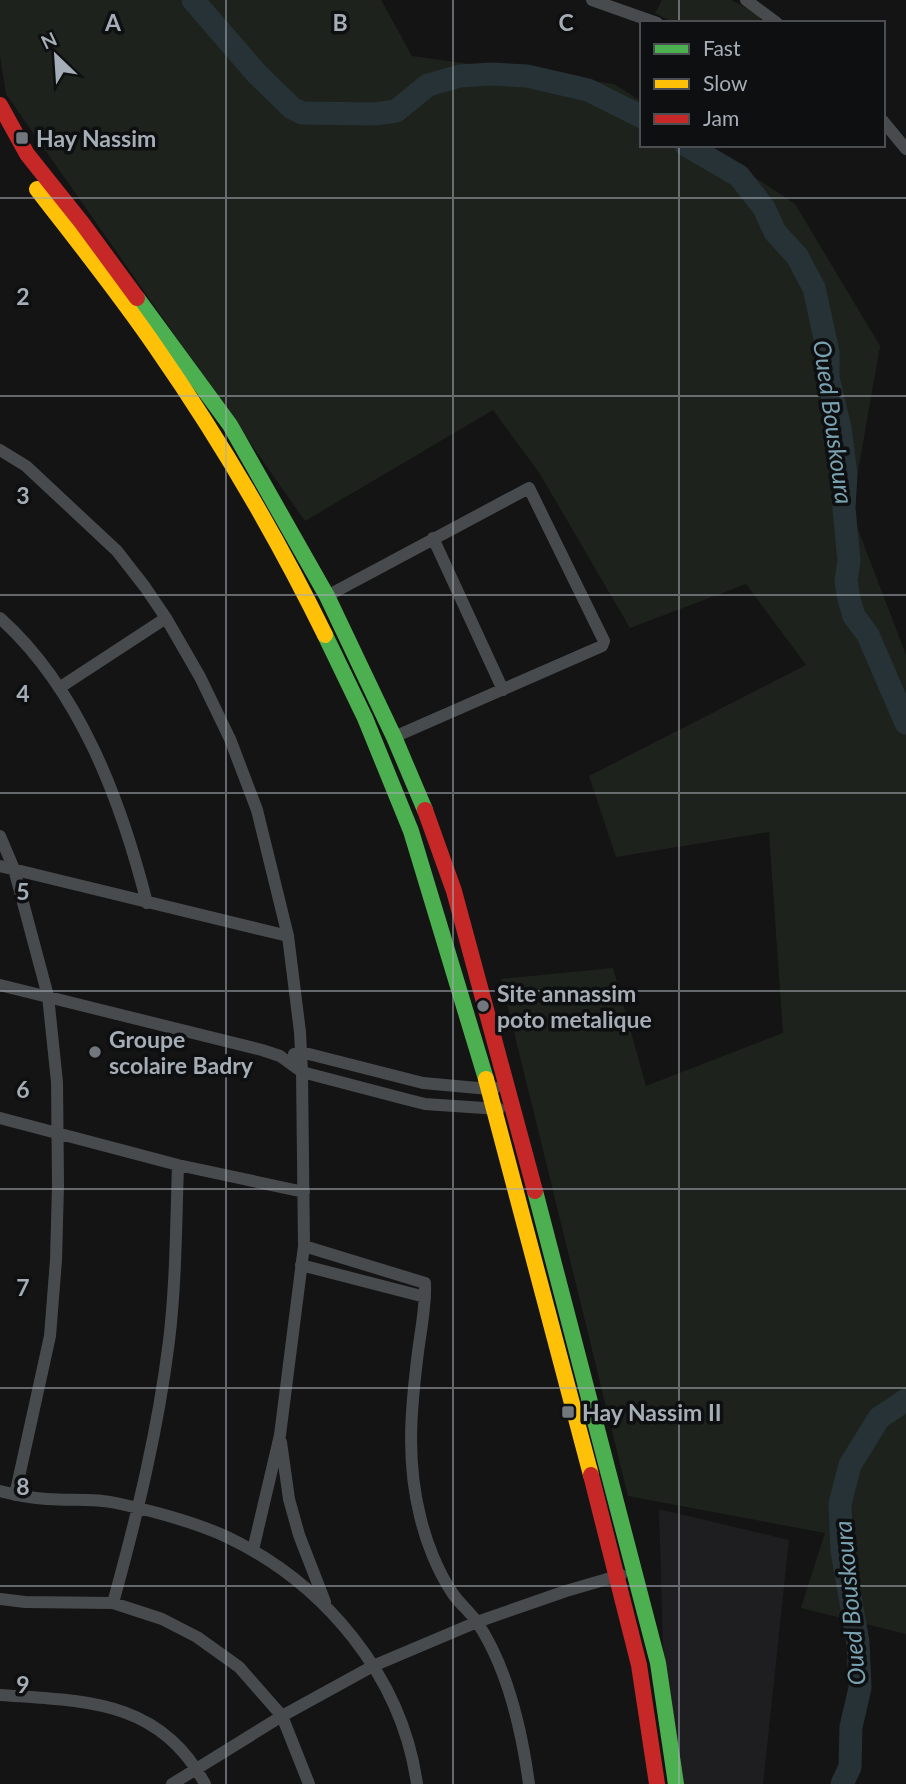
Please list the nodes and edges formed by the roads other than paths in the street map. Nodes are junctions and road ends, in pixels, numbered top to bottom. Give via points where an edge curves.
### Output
1 (592, 0) edge
2 (749, 1) edge
3 (651, 21) edge
4 (774, 21) edge
5 (0, 105) edge
6 (885, 123) edge
7 (0, 136) edge
8 (904, 143) edge
9 (0, 450) edge
10 (433, 538) junction
11 (327, 596) junction
12 (0, 618) edge
13 (166, 618) junction
14 (59, 688) junction
15 (503, 690) junction
16 (394, 737) junction
17 (0, 836) edge
18 (0, 866) edge
19 (14, 869) junction
20 (147, 903) junction
21 (288, 936) junction
22 (0, 985) edge
23 (48, 996) junction
24 (301, 1052) junction
25 (280, 1056) junction
26 (302, 1072) junction
27 (507, 1085) junction
28 (489, 1089) junction
29 (513, 1107) junction
30 (496, 1110) junction
31 (0, 1118) edge
32 (58, 1134) junction
33 (178, 1165) junction
34 (304, 1192) junction
35 (303, 1246) junction
36 (301, 1265) junction
37 (425, 1297) junction
38 (280, 1434) junction
39 (0, 1491) edge
40 (15, 1495) junction
41 (139, 1508) junction
42 (253, 1550) junction
43 (635, 1571) junction
44 (617, 1576) junction
45 (0, 1599) edge
46 (113, 1603) junction
47 (326, 1606) junction
48 (477, 1622) junction
49 (373, 1666) junction
50 (0, 1695) edge
51 (282, 1716) junction
52 (197, 1769) junction
53 (172, 1784) edge
54 (205, 1784) edge
55 (309, 1784) edge
56 (417, 1784) edge
57 (529, 1784) edge
58 (657, 1784) edge
59 (676, 1784) edge

1 - 3 street
2 - 4 street
5 - 11 main road via 27,154 222,414
6 - 8 street
7 - 28 main road via 190,397 305,594 363,714 411,831
9 - 13 street via 36,475 117,551
10 - 11 street
10 - 15 street
10 - 15 street via 529,488 604,641 602,646
11 - 16 main road
12 - 14 street via 35,654
13 - 14 street
13 - 21 street via 230,739 257,810
14 - 20 street via 115,799
15 - 16 street
16 - 27 main road via 454,891
17 - 19 street
18 - 19 street
19 - 20 street
19 - 23 street
20 - 21 street
21 - 24 street
22 - 23 street
23 - 25 street
23 - 32 street
24 - 25 street
24 - 26 street
24 - 28 street via 423,1083
25 - 26 street
26 - 30 street via 425,1104
26 - 34 street
27 - 28 street
27 - 29 main road
28 - 30 main road
29 - 30 street
29 - 43 main road
30 - 44 main road
31 - 32 street
32 - 33 street
32 - 40 street via 50,1336
33 - 34 street
33 - 41 street via 169,1340
34 - 35 street
35 - 36 street
35 - 37 street via 423,1281
36 - 37 street
36 - 38 street
37 - 48 street via 411,1409 412,1477 434,1558 453,1593
38 - 42 street
38 - 47 street via 289,1499
39 - 40 street
40 - 41 street
41 - 42 street via 198,1525
41 - 46 street
42 - 47 street
43 - 44 street
43 - 59 main road via 658,1663
44 - 48 street
44 - 58 main road via 639,1665
45 - 46 street
46 - 51 street via 162,1619 222,1653
47 - 49 street
48 - 49 street
48 - 57 street via 514,1710
49 - 51 street
49 - 56 street via 406,1737
50 - 52 street via 84,1702 134,1714 168,1738
51 - 52 street
51 - 55 street
52 - 53 street
52 - 54 street

